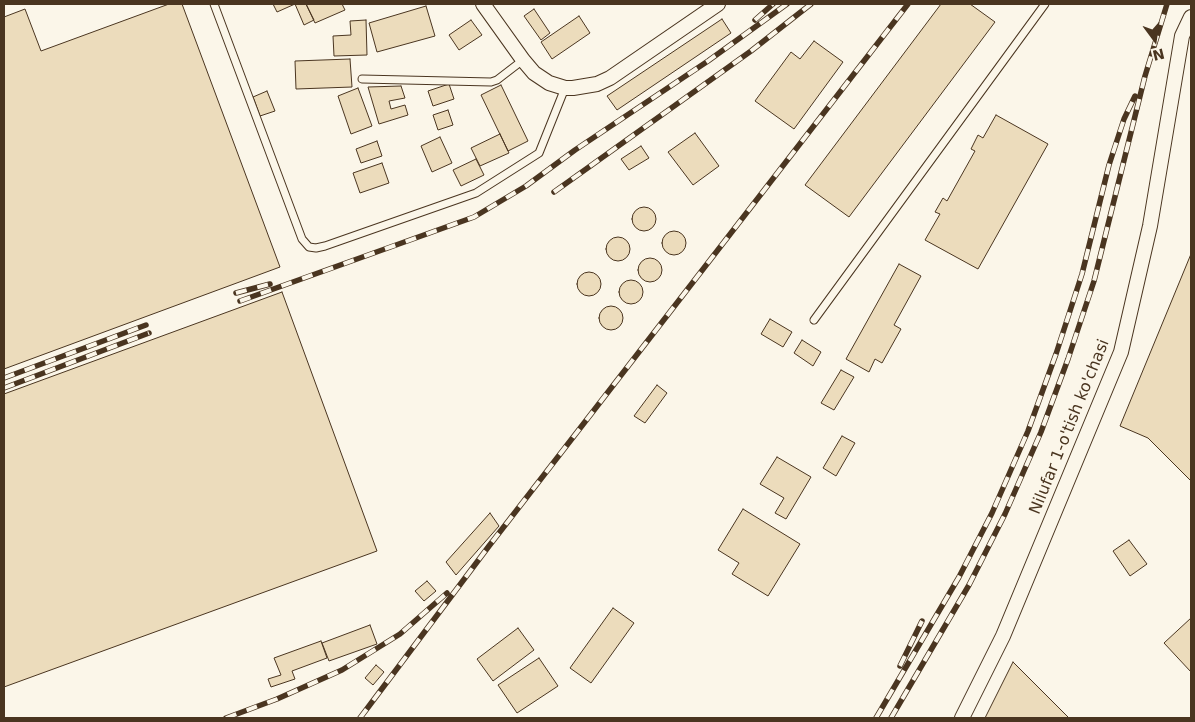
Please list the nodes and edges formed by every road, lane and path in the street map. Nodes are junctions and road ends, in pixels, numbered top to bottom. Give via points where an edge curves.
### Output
1 (214, 4) edge
2 (483, 4) edge
3 (718, 4) edge
4 (1044, 4) edge
5 (1191, 17) edge
6 (522, 60) junction
7 (362, 79) dead end
8 (564, 88) junction
9 (814, 320) dead end
10 (962, 718) edge

1 - 8 lane via 302,239 316,248 476,193 539,153
2 - 6 street
3 - 8 street via 610,78 589,86
4 - 9 lane
5 - 10 street, Nilufar 1-o'tish ko'chasi via 1182,36 1150,226 1121,352 1003,636
6 - 7 lane via 491,82
6 - 8 street via 542,79

